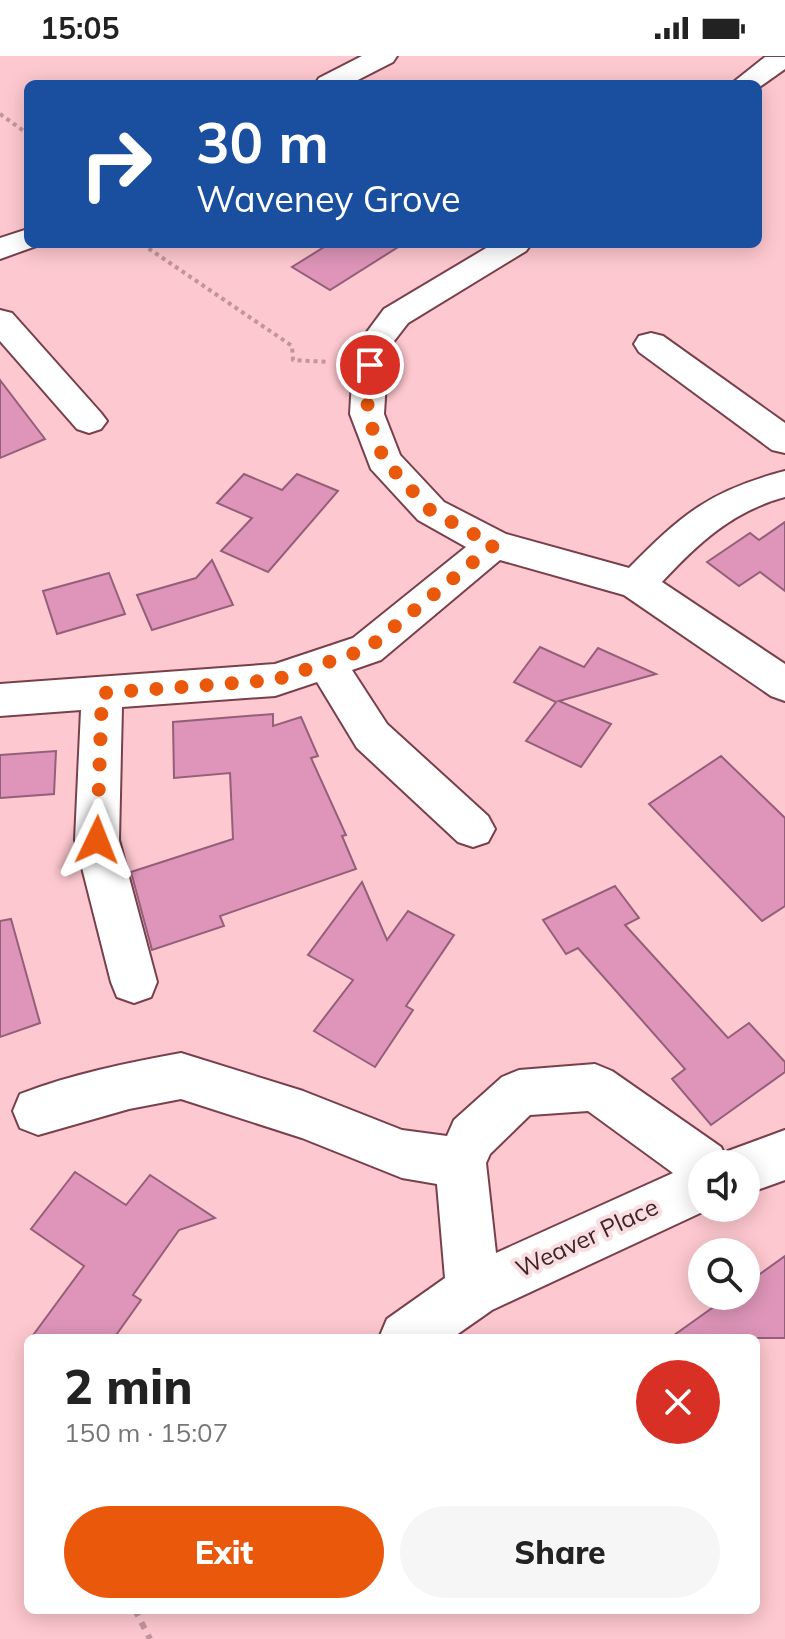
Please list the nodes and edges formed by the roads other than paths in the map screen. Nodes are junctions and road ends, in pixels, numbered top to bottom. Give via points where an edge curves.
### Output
1 (383, 56) edge
2 (757, 76) edge
3 (337, 80) edge
4 (782, 95) dead end
5 (24, 240) edge
6 (508, 248) edge
7 (0, 249) edge
8 (0, 320) edge
9 (651, 344) dead end
10 (89, 421) dead end
11 (785, 441) edge
12 (785, 484) edge
13 (494, 545) junction
14 (637, 584) junction
15 (327, 663) junction
16 (785, 685) edge
17 (102, 693) junction
18 (0, 700) edge
19 (473, 829) dead end
20 (134, 982) dead end
21 (38, 1111) dead end
22 (688, 1153) edge
23 (785, 1155) edge
24 (461, 1163) junction
25 (760, 1164) edge
26 (688, 1192) edge
27 (473, 1291) junction
28 (412, 1334) edge

1 - 3 street
2 - 4 street
5 - 7 street
6 - 13 street via 396,316 375,344 367,414 384,460 431,511
8 - 10 street
9 - 11 street
12 - 14 street via 729,502 694,524
13 - 14 street
13 - 15 street via 367,649
14 - 16 street
15 - 17 street via 275,680
15 - 19 street via 372,736
17 - 18 street
17 - 20 street via 97,840
21 - 24 street via 181,1076 402,1154
22 - 24 street via 595,1087 519,1093 472,1137
23 - 25 street
24 - 27 street
26 - 27 street, Weaver Place
27 - 28 street, Weaver Place

